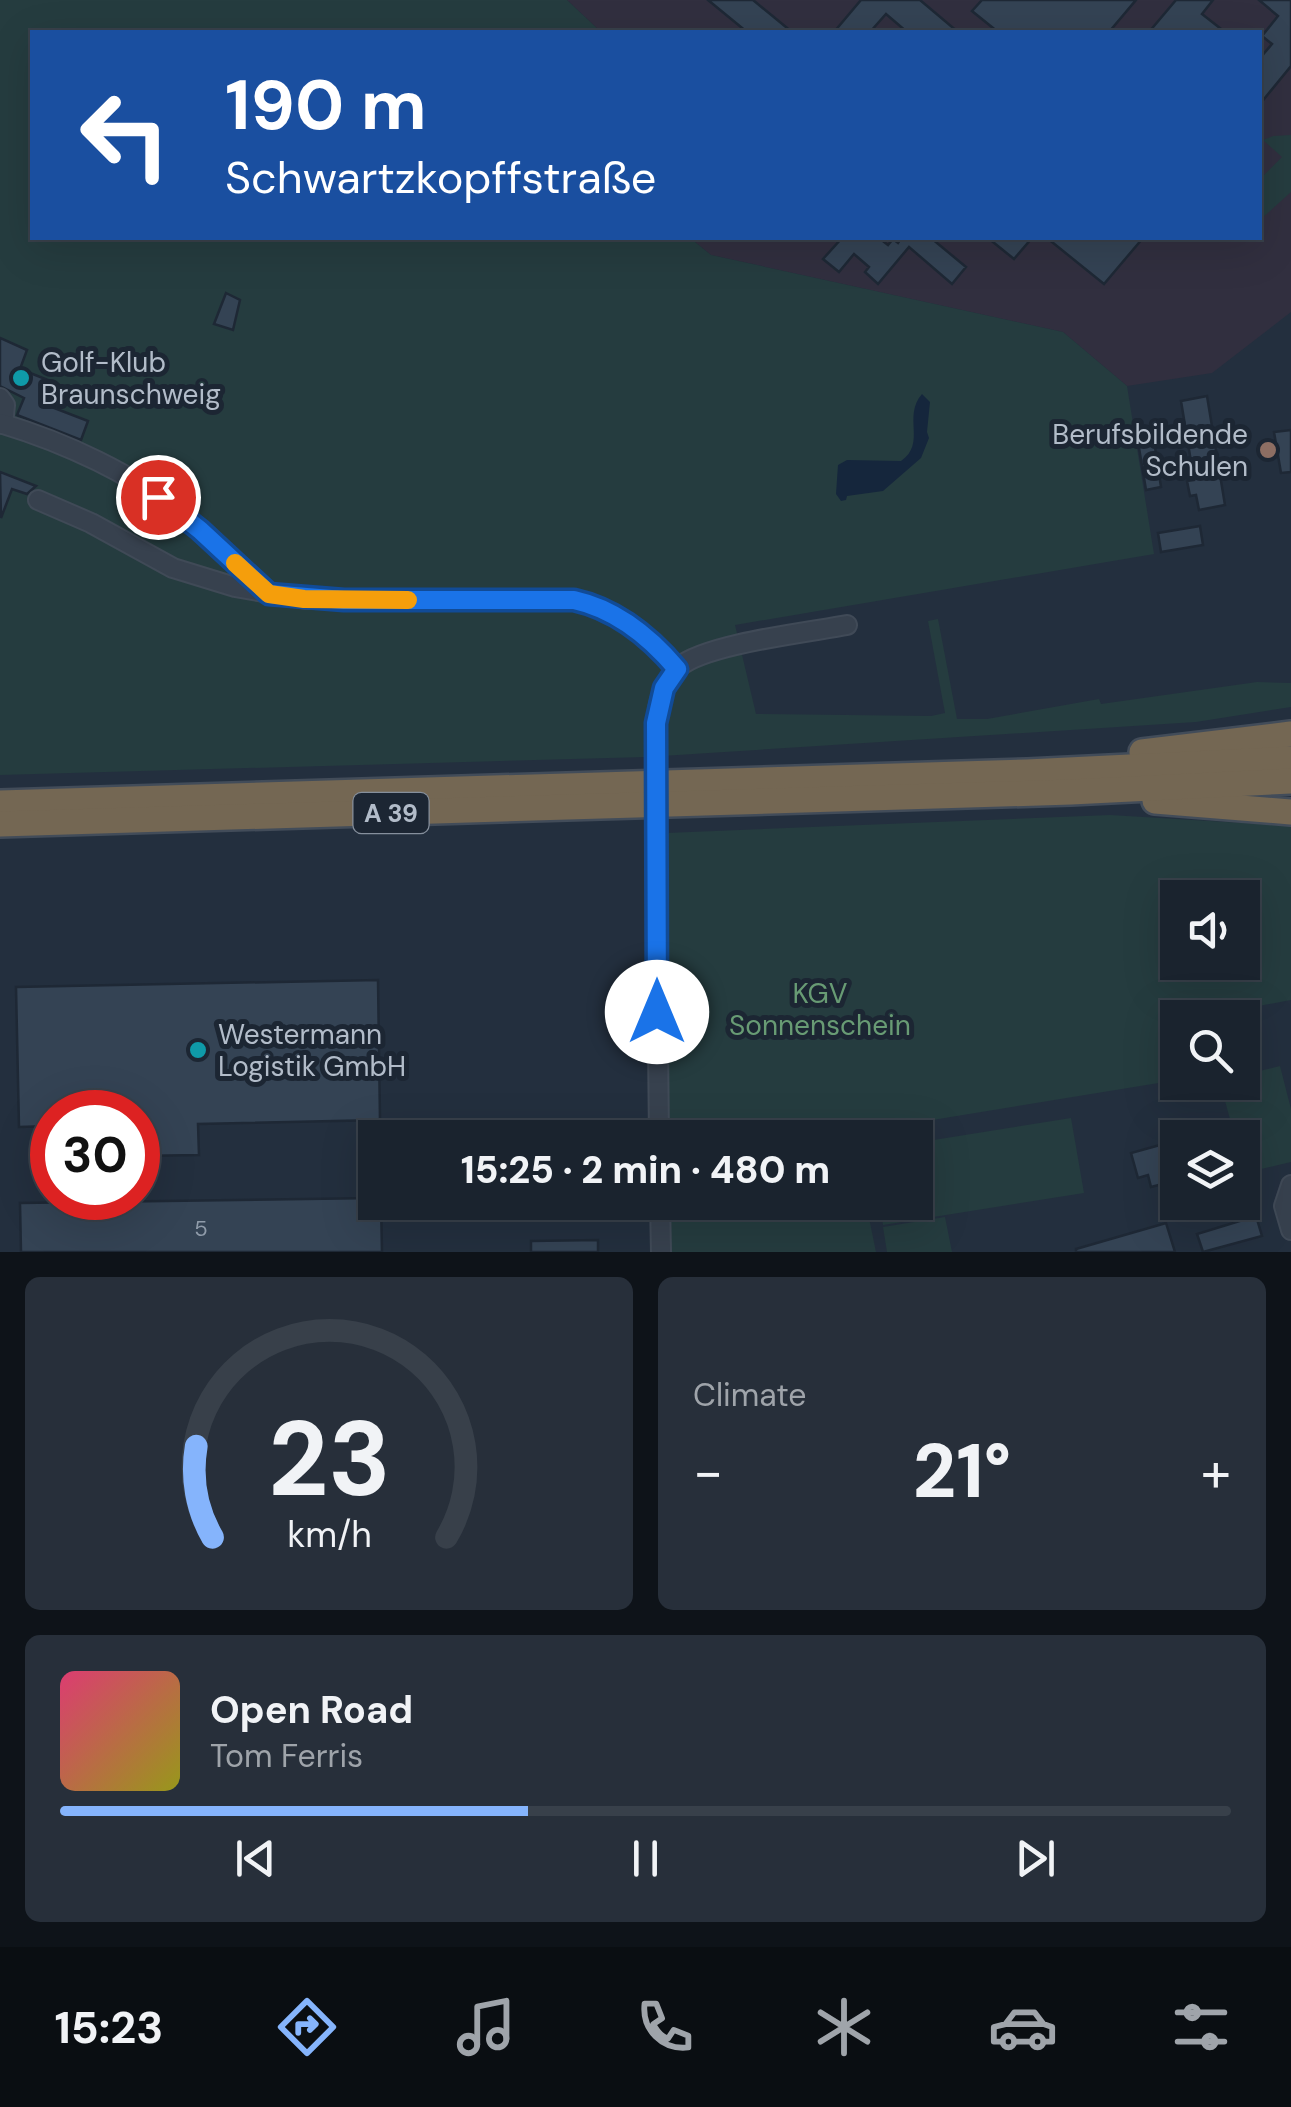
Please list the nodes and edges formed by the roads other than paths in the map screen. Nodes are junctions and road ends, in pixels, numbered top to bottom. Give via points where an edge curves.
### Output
1 (0, 398) edge
2 (2, 424) edge
3 (38, 500) dead end
4 (269, 594) junction
5 (848, 624) dead end
6 (677, 669) junction
7 (1291, 734) edge
8 (1291, 759) edge
9 (1027, 772) junction
10 (1291, 781) edge
11 (1071, 792) junction
12 (0, 803) edge
13 (1291, 812) edge
14 (0, 824) edge
15 (659, 1120) edge
16 (1291, 1184) edge
17 (660, 1220) edge
18 (1291, 1230) edge
19 (661, 1252) edge

1 - 2 street
2 - 4 street via 134,480
3 - 4 street via 173,568
4 - 6 street via 574,600 623,621
5 - 6 street via 714,652
6 - 15 street, bridge via 660,699 655,740
7 - 9 highway via 1085,758
8 - 9 highway, A 39
9 - 12 highway, A 39
10 - 11 highway, A 39
11 - 13 highway
11 - 14 highway, A 39
16 - 18 street via 1284,1206
17 - 19 street

